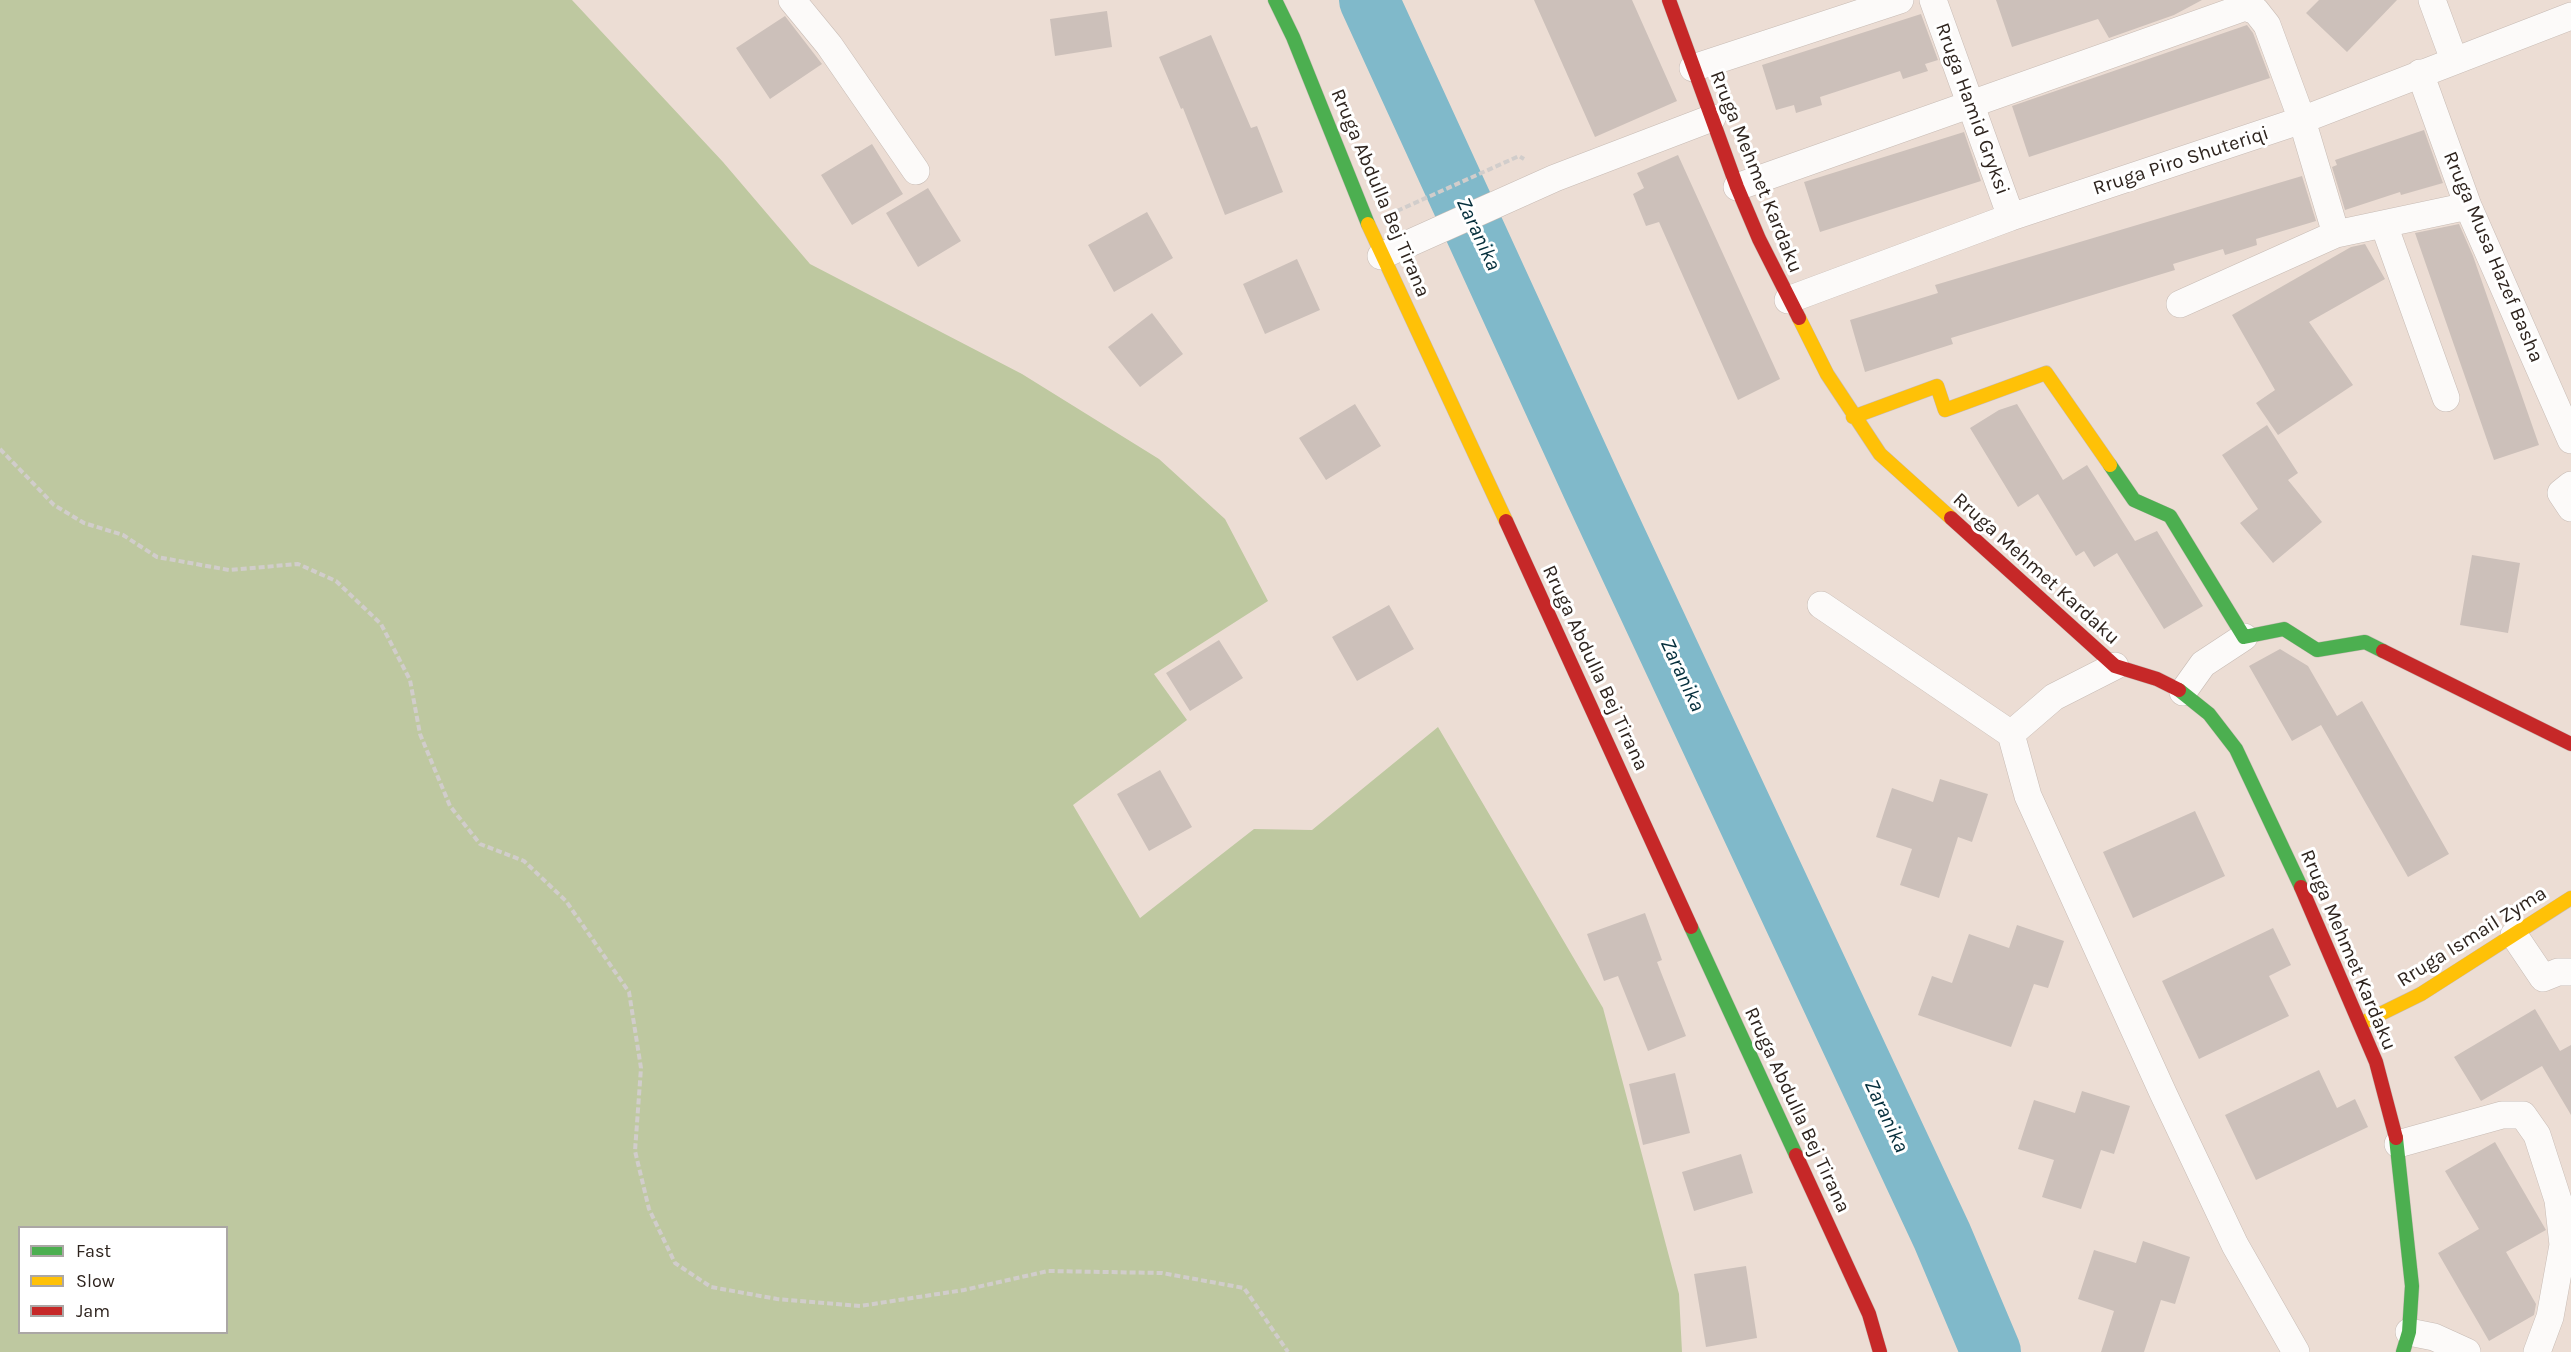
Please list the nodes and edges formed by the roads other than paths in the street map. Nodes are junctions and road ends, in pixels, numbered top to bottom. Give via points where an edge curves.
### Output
1 (792, 0) edge
2 (1275, 0) edge
3 (1669, 0) edge
4 (1900, 0) edge
5 (1933, 0) edge
6 (2432, 0) edge
7 (2571, 16) edge
8 (2454, 60) junction
9 (1693, 68) junction
10 (2420, 73) junction
11 (1970, 103) junction
12 (1712, 118) junction
13 (2302, 120) junction
14 (916, 171) dead end
15 (1737, 187) junction
16 (2468, 206) junction
17 (2011, 218) junction
18 (2384, 225) junction
19 (2336, 234) junction
20 (1381, 256) junction
21 (1788, 300) junction
22 (2180, 304) dead end
23 (2446, 398) dead end
24 (1853, 417) junction
25 (2571, 440) edge
26 (2571, 485) edge
27 (2571, 508) edge
28 (1821, 605) dead end
29 (2244, 637) junction
30 (2115, 666) junction
31 (2183, 692) junction
32 (2011, 735) junction
33 (2571, 744) edge
34 (2571, 898) edge
35 (2514, 935) junction
36 (2571, 972) edge
37 (2360, 1024) junction
38 (2398, 1144) junction
39 (2406, 1342) edge
40 (1880, 1352) edge
41 (2296, 1352) edge
42 (2466, 1352) edge
43 (2537, 1352) edge

1 - 14 street via 829,45
2 - 20 street, Rruga Abdulla Bej Tirana
3 - 9 street, Rruga Mehmet Kardaku
4 - 9 street
5 - 11 street, Rruga Hamid Gryksi
6 - 8 street
7 - 8 street, Rruga Piro Shuteriqi
8 - 10 street, Rruga Piro Shuteriqi
9 - 12 street, Rruga Mehmet Kardaku
10 - 13 street, Rruga Piro Shuteriqi
10 - 16 street, Rruga Musa Hazef Basha
11 - 13 street via 2245,7 2256,10 2267,25
11 - 15 street
11 - 17 street, Rruga Hamid Gryksi
12 - 15 street, Rruga Mehmet Kardaku
12 - 20 street via 1555,178
13 - 17 street, Rruga Piro Shuteriqi
13 - 19 street
15 - 21 street, Rruga Mehmet Kardaku
16 - 18 street
16 - 25 street, Rruga Musa Hazef Basha
17 - 21 street, Rruga Piro Shuteriqi
18 - 19 street
18 - 23 street
19 - 22 street
20 - 40 street, Rruga Abdulla Bej Tirana via 1831,1227 1869,1314
21 - 24 street, Rruga Mehmet Kardaku
24 - 29 street via 1937,386 1945,410 2046,373 2134,500 2170,516
24 - 30 street, Rruga Mehmet Kardaku via 1880,454
26 - 27 street via 2561,493
28 - 32 street
29 - 31 street via 2203,664
29 - 33 street via 2284,629 2317,650 2365,642
30 - 31 street, Rruga Mehmet Kardaku
30 - 32 street via 2054,697
31 - 37 street, Rruga Mehmet Kardaku via 2209,714 2236,749 2321,929
32 - 41 street via 2028,796 2163,1093 2235,1245
34 - 35 street, Rruga Ismail Zyma
35 - 36 street via 2543,978
35 - 37 street, Rruga Ismail Zyma via 2421,994
37 - 38 street, Rruga Mehmet Kardaku via 2376,1062
38 - 39 street, Rruga Mehmet Kardaku via 2412,1286
38 - 43 street via 2502,1115 2523,1115 2537,1135 2558,1200 2563,1245 2550,1317
39 - 42 street via 2434,1337

